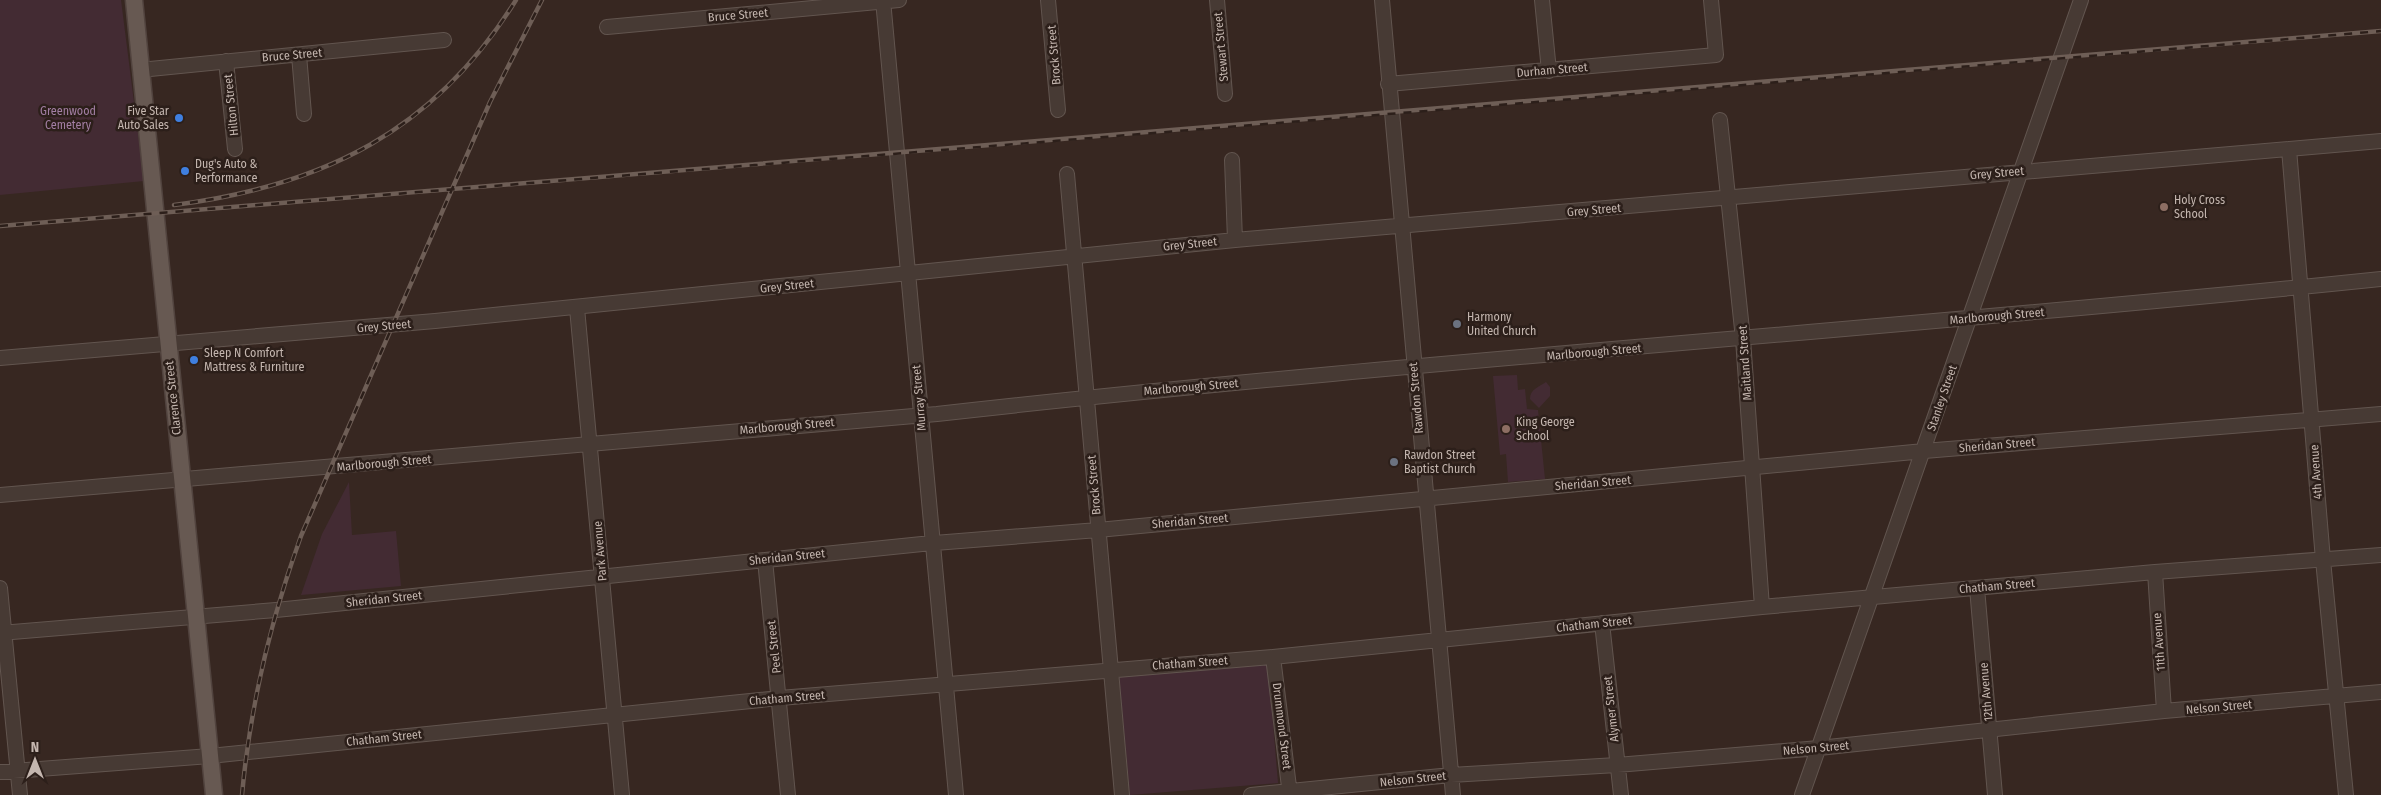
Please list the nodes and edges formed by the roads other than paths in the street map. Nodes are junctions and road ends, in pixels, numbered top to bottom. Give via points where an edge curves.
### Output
1 (134, 0) edge
2 (899, 0) edge
3 (1048, 0) edge
4 (1218, 0) edge
5 (1382, 0) edge
6 (1542, 0) edge
7 (1711, 0) edge
8 (2081, 0) edge
9 (883, 1) edge
10 (607, 27) dead end
11 (444, 40) dead end
12 (299, 55) junction
13 (226, 61) junction
14 (140, 70) junction
15 (1549, 71) junction
16 (1388, 84) junction
17 (1225, 94) dead end
18 (1058, 110) dead end
19 (304, 114) dead end
20 (1720, 120) dead end
21 (2381, 141) edge
22 (235, 149) dead end
23 (2289, 149) junction
24 (1232, 160) dead end
25 (2020, 170) junction
26 (1067, 174) dead end
27 (1728, 198) junction
28 (1402, 226) junction
29 (1236, 240) junction
30 (1072, 256) junction
31 (907, 274) junction
32 (2381, 279) edge
33 (2302, 287) junction
34 (577, 308) junction
35 (1970, 318) junction
36 (1744, 339) junction
37 (167, 344) junction
38 (0, 358) edge
39 (1414, 367) junction
40 (1085, 397) junction
41 (2381, 414) edge
42 (921, 415) junction
43 (2312, 420) junction
44 (590, 443) junction
45 (1924, 451) junction
46 (1751, 469) junction
47 (181, 480) junction
48 (0, 495) edge
49 (1425, 499) junction
50 (1098, 530) junction
51 (933, 543) junction
52 (2381, 555) edge
53 (765, 560) junction
54 (2323, 560) junction
55 (2155, 572) junction
56 (602, 577) junction
57 (0, 588) edge
58 (1977, 588) junction
59 (1871, 598) junction
60 (1762, 608) junction
61 (195, 616) junction
62 (1602, 623) junction
63 (2, 633) edge
64 (1439, 641) junction
65 (1273, 657) junction
66 (1110, 669) junction
67 (944, 684) junction
68 (2381, 692) edge
69 (2336, 697) junction
70 (780, 698) junction
71 (2164, 712) junction
72 (615, 715) junction
73 (1989, 732) junction
74 (1819, 748) junction
75 (210, 756) junction
76 (1617, 765) junction
77 (18, 770) junction
78 (0, 772) edge
79 (1451, 775) junction
80 (1290, 793) edge
81 (20, 795) edge
82 (214, 795) edge
83 (622, 795) edge
84 (788, 795) edge
85 (956, 795) edge
86 (1122, 795) edge
87 (1251, 795) edge
88 (1453, 795) edge
89 (1620, 795) edge
90 (1802, 795) edge
91 (1995, 795) edge
92 (2346, 795) edge

1 - 14 main road, Clarence Street
2 - 9 street, Bruce Street
3 - 18 street, Brock Street
4 - 17 street, Stewart Street
5 - 16 street, Rawdon Street
6 - 15 street
7 - 15 street, Durham Street via 1716,55
8 - 25 street, Stanley Street
9 - 10 street, Bruce Street
9 - 31 street, Murray Street
11 - 12 street, Bruce Street
12 - 13 street, Bruce Street
12 - 19 street
13 - 14 street, Bruce Street
13 - 22 street, Hilton Street
14 - 37 main road, Clarence Street
15 - 16 street, Durham Street
16 - 28 street, Rawdon Street
20 - 27 street, Maitland Street
21 - 23 street, Grey Street
23 - 25 street, Grey Street
23 - 33 street, 4th Avenue
24 - 29 street
25 - 27 street, Grey Street
25 - 35 street, Stanley Street
26 - 30 street, Brock Street
27 - 28 street, Grey Street
27 - 36 street, Maitland Street
28 - 29 street, Grey Street
28 - 39 street, Rawdon Street
29 - 30 street, Grey Street
30 - 31 street, Grey Street
30 - 40 street, Brock Street
31 - 34 street, Grey Street
31 - 42 street, Murray Street
32 - 33 street, Marlborough Street
33 - 35 street, Marlborough Street
33 - 43 street, 4th Avenue
34 - 37 street, Grey Street
34 - 44 street, Park Avenue
35 - 36 street, Marlborough Street
35 - 45 street, Stanley Street
36 - 39 street, Marlborough Street
36 - 46 street, Maitland Street
37 - 38 street, Grey Street
37 - 47 main road, Clarence Street
39 - 40 street, Marlborough Street
39 - 49 street, Rawdon Street
40 - 42 street, Marlborough Street
40 - 50 street, Brock Street
41 - 43 street, Sheridan Street
42 - 44 street, Marlborough Street
42 - 51 street, Murray Street
43 - 45 street, Sheridan Street
43 - 54 street, 4th Avenue
44 - 47 street, Marlborough Street
44 - 56 street, Park Avenue
45 - 46 street, Sheridan Street
45 - 59 street, Stanley Street
46 - 49 street, Sheridan Street
46 - 60 street, Maitland Street
47 - 48 street, Marlborough Street
47 - 61 main road, Clarence Street
49 - 50 street, Sheridan Street
49 - 64 street, Rawdon Street
50 - 51 street, Sheridan Street
50 - 66 street, Brock Street
51 - 53 street, Sheridan Street
51 - 67 street, Murray Street
52 - 54 street, Chatham Street
53 - 56 street, Sheridan Street
53 - 70 street, Peel Street
54 - 55 street, Chatham Street
54 - 69 street, 4th Avenue
55 - 58 street, Chatham Street
55 - 71 street, 11th Avenue
56 - 61 street, Sheridan Street
56 - 72 street, Park Avenue
57 - 63 street
58 - 59 street, Chatham Street
58 - 73 street, 12th Avenue
59 - 60 street, Chatham Street
59 - 74 street, Stanley Street
60 - 62 street, Chatham Street
61 - 63 street, Sheridan Street
61 - 75 main road, Clarence Street
62 - 64 street, Chatham Street
62 - 76 street, Alymer Street
63 - 77 street
64 - 65 street, Chatham Street
64 - 79 street, Rawdon Street
65 - 66 street, Chatham Street
65 - 80 street, Drummond Street
66 - 67 street, Chatham Street
66 - 86 street, Brock Street
67 - 70 street, Chatham Street
67 - 85 street, Murray Street
68 - 69 street, Nelson Street
69 - 71 street, Nelson Street
69 - 92 street, 4th Avenue
70 - 72 street, Chatham Street
70 - 84 street, Peel Street
71 - 73 street, Nelson Street
72 - 75 street, Chatham Street
72 - 83 street, Park Avenue
73 - 74 street, Nelson Street
73 - 91 street, 12th Avenue
74 - 76 street, Nelson Street
74 - 90 street, Stanley Street
75 - 77 street, Chatham Street
75 - 82 main road, Clarence Street
76 - 79 street, Nelson Street
76 - 89 street, Alymer Street
77 - 78 street, Chatham Street
77 - 81 street
79 - 80 street, Nelson Street
79 - 88 street, Rawdon Street
80 - 87 street, Nelson Street

